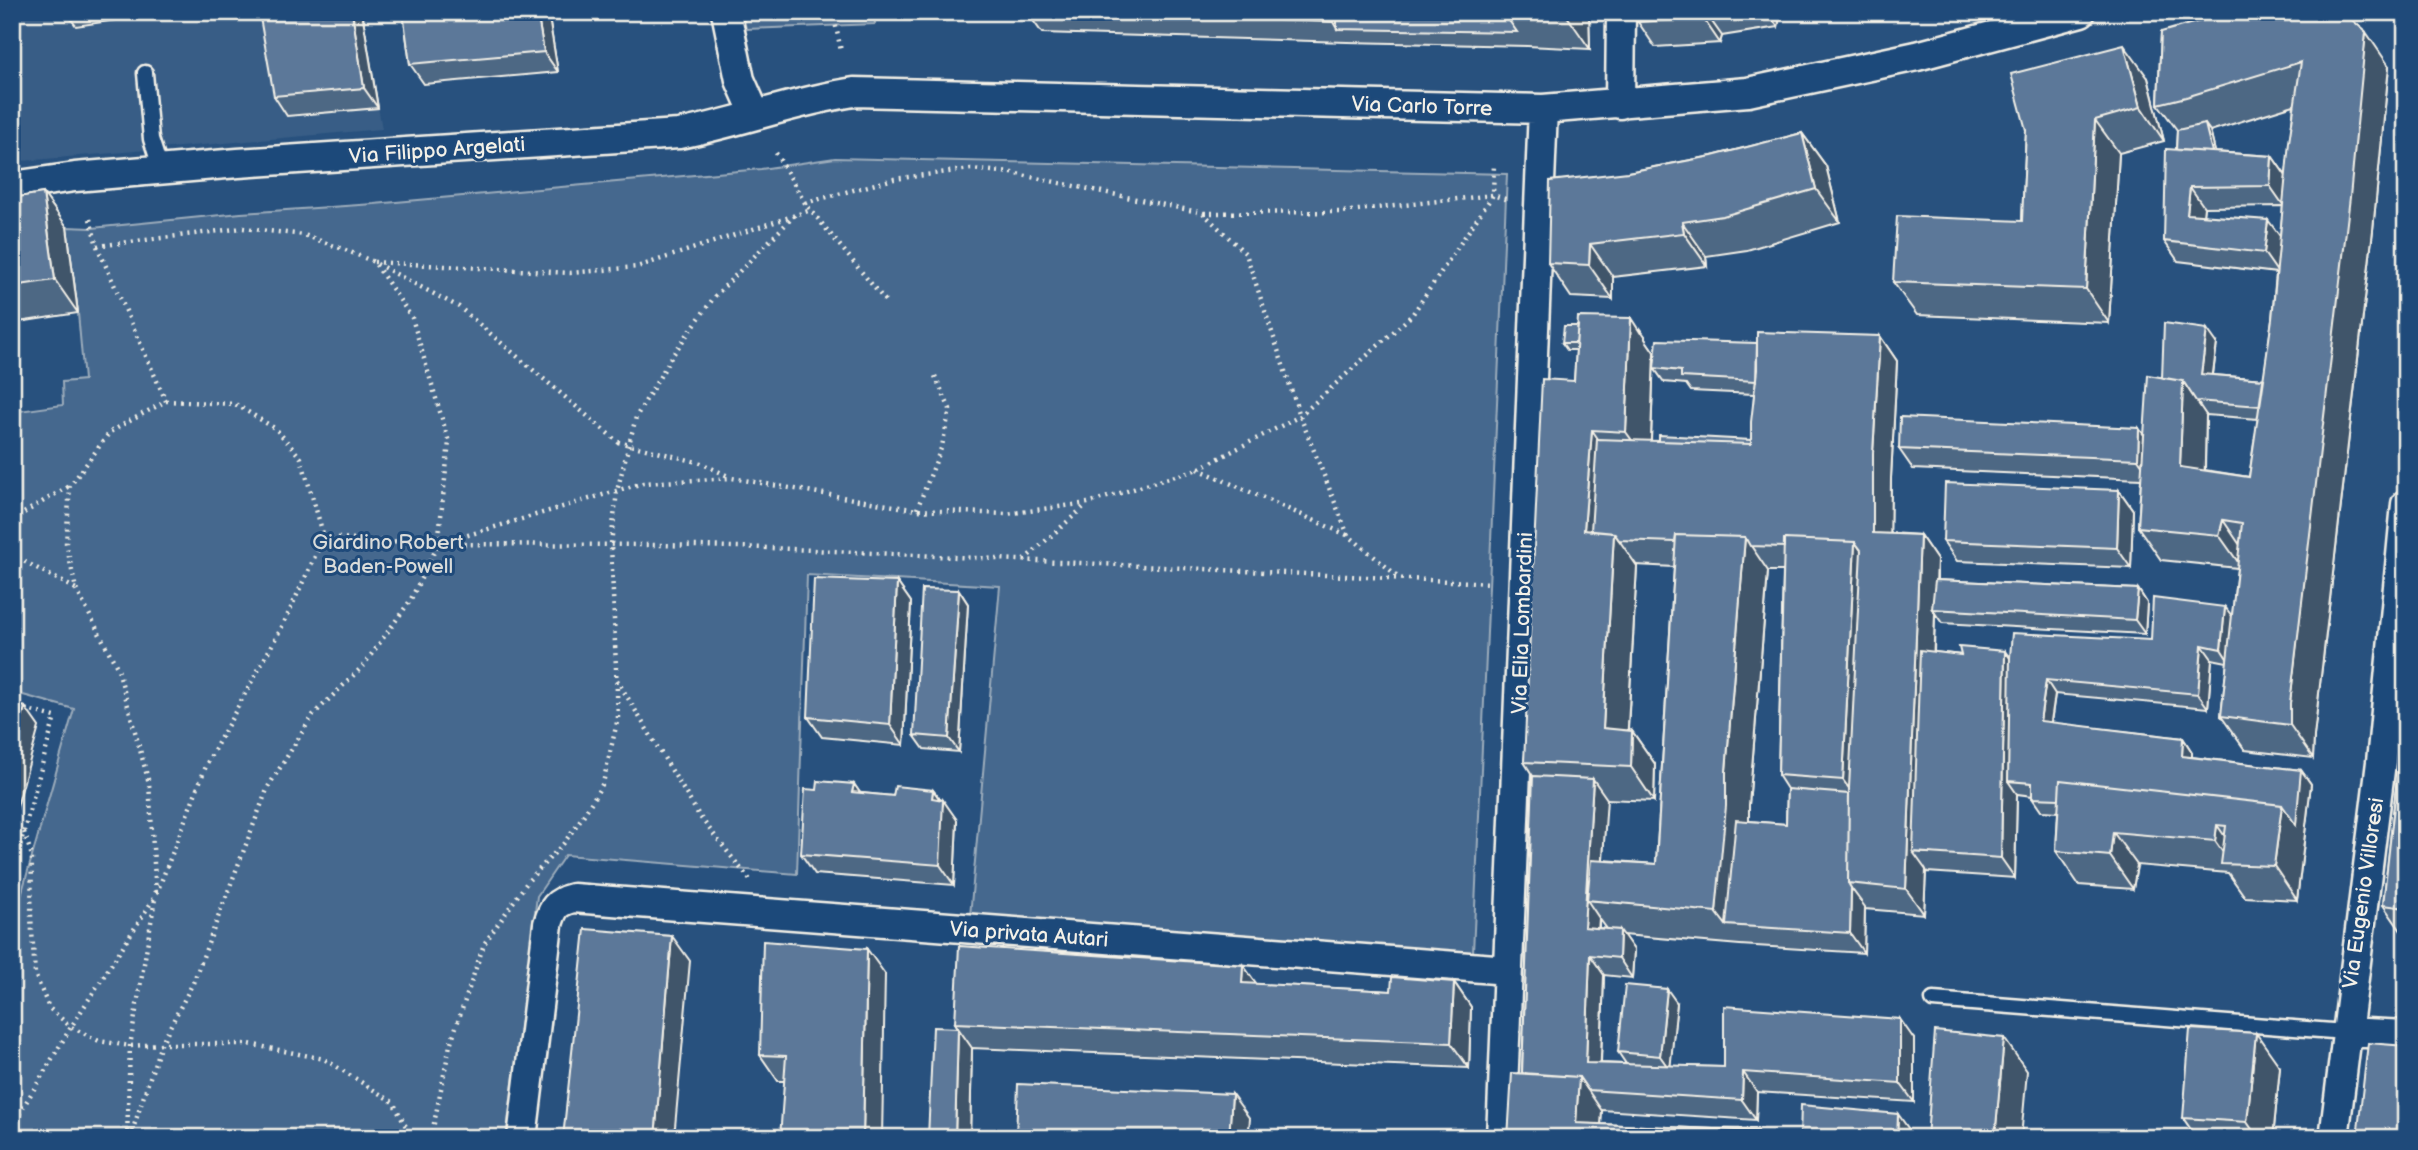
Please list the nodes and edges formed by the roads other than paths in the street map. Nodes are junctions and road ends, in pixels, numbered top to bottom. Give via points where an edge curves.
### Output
1 (726, 12) edge
2 (1621, 12) edge
3 (2081, 12) edge
4 (145, 73) dead end
5 (1620, 104) junction
6 (1543, 109) junction
7 (754, 114) junction
8 (161, 170) junction
9 (12, 186) edge
10 (2406, 504) edge
11 (1508, 970) junction
12 (1933, 1000) dead end
13 (2345, 1031) junction
14 (2406, 1035) edge
15 (523, 1138) edge
16 (1501, 1138) edge
17 (2334, 1138) edge

1 - 7 street via 740,80
2 - 5 street
3 - 5 street, Via Carlo Torre via 1916,56 1748,92
4 - 8 lane via 151,139
5 - 6 street, Via Carlo Torre
6 - 7 street, Via Carlo Torre via 854,92
6 - 11 street, Via Elia Lombardini
7 - 8 street, Via Filippo Argelati via 679,134
8 - 9 street, Via Filippo Argelati
10 - 13 street, Via Eugenio Villoresi via 2381,762
11 - 15 street, Via privata Autari via 573,898 553,907 548,924
11 - 16 street, Via Elia Lombardini
12 - 13 lane
13 - 14 street
13 - 17 street, Via Eugenio Villoresi

